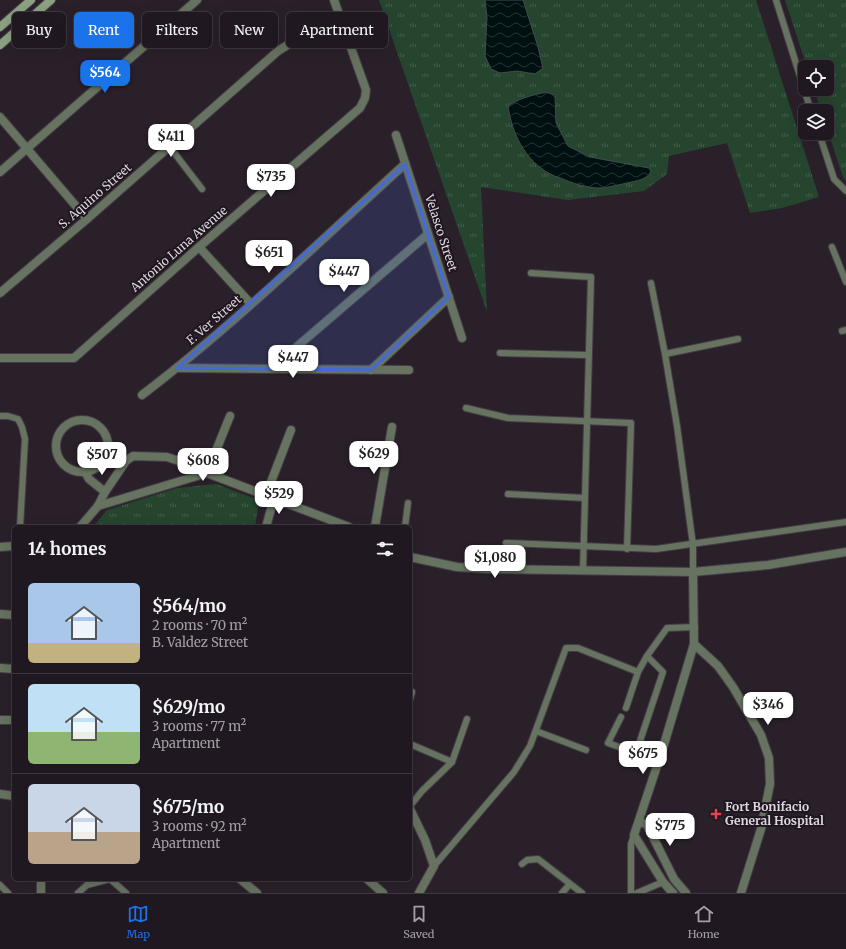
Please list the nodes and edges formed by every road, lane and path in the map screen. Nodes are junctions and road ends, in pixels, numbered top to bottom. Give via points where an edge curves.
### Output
1 (31, 0) edge
2 (51, 0) edge
3 (196, 0) edge
4 (334, 0) edge
5 (776, 0) edge
6 (338, 12) edge
7 (0, 27) edge
8 (0, 45) edge
9 (286, 46) edge
10 (351, 48) edge
11 (809, 104) edge
12 (0, 117) edge
13 (396, 135) dead end
14 (820, 140) edge
15 (169, 146) junction
16 (27, 148) junction
17 (406, 164) junction
18 (0, 172) edge
19 (202, 190) dead end
20 (846, 191) edge
21 (87, 219) junction
22 (428, 234) junction
23 (200, 247) junction
24 (832, 247) dead end
25 (531, 273) dead end
26 (846, 282) edge
27 (651, 283) dead end
28 (0, 293) edge
29 (449, 296) junction
30 (251, 304) junction
31 (462, 338) dead end
32 (738, 339) dead end
33 (500, 353) dead end
34 (665, 354) junction
35 (588, 355) junction
36 (0, 358) edge
37 (177, 368) junction
38 (272, 368) junction
39 (371, 370) junction
40 (409, 370) dead end
41 (142, 395) dead end
42 (466, 408) dead end
43 (0, 416) edge
44 (230, 416) dead end
45 (586, 422) junction
46 (392, 427) dead end
47 (291, 430) dead end
48 (85, 472) junction
49 (208, 473) junction
50 (106, 492) junction
51 (508, 494) dead end
52 (270, 496) junction
53 (585, 498) junction
54 (408, 503) dead end
55 (98, 506) junction
56 (846, 522) edge
57 (20, 525) edge
58 (82, 525) edge
59 (266, 525) edge
60 (344, 525) edge
61 (375, 525) edge
62 (405, 525) edge
63 (506, 543) dead end
64 (693, 545) junction
65 (12, 546) edge
66 (583, 546) junction
67 (0, 547) edge
68 (628, 548) junction
69 (846, 552) edge
70 (412, 557) edge
71 (583, 571) junction
72 (693, 572) junction
73 (0, 614) edge
74 (12, 615) edge
75 (695, 627) junction
76 (694, 644) junction
77 (647, 656) junction
78 (0, 668) edge
79 (12, 669) edge
80 (638, 672) junction
81 (626, 708) dead end
82 (621, 717) dead end
83 (467, 719) dead end
84 (0, 720) edge
85 (12, 720) edge
86 (536, 731) junction
87 (412, 745) edge
88 (586, 750) dead end
89 (636, 753) junction
90 (659, 761) junction
91 (452, 762) junction
92 (0, 794) edge
93 (12, 796) edge
94 (412, 804) edge
95 (412, 813) edge
96 (639, 821) junction
97 (634, 835) junction
98 (522, 864) dead end
99 (434, 866) junction
100 (41, 881) edge
101 (103, 881) edge
102 (112, 881) edge
103 (242, 881) edge
104 (369, 881) edge
105 (663, 882) junction
106 (570, 884) junction
107 (0, 885) edge
108 (8, 893) edge
109 (41, 893) edge
110 (78, 893) edge
111 (126, 893) edge
112 (257, 893) edge
113 (383, 893) edge
114 (418, 893) edge
115 (562, 893) edge
116 (582, 893) edge
117 (631, 893) edge
118 (637, 893) edge
119 (673, 893) edge
120 (686, 893) edge
121 (741, 893) edge

1 - 7 main road
2 - 8 main road
3 - 16 street
4 - 6 street, Antonio Luna Avenue
5 - 11 lane
9 - 15 street, S. Aquino Street
10 - 23 street, Antonio Luna Avenue via 366,90 360,108
12 - 16 street
13 - 17 street, Velasco Street
14 - 20 lane via 834,180
15 - 19 lane
15 - 21 street, S. Aquino Street
16 - 18 street
16 - 21 street
17 - 22 street, Velasco Street
17 - 30 street, F. Ver Street
21 - 28 street, S. Aquino Street
22 - 29 street, Velasco Street
22 - 38 street
23 - 30 street
23 - 36 street, Antonio Luna Avenue via 74,358
24 - 26 lane
25 - 35 lane via 591,277
27 - 34 lane
29 - 31 street, Velasco Street
29 - 39 street
30 - 37 street, F. Ver Street
32 - 34 lane
33 - 35 lane
34 - 64 lane
35 - 45 lane
37 - 38 street
37 - 41 street, F. Ver Street
38 - 39 street
39 - 40 street
42 - 45 lane via 508,418
43 - 57 lane via 18,419 25,439
44 - 49 street
45 - 53 lane
45 - 68 lane via 631,423
46 - 61 street
47 - 52 street
48 - 48 street via 101,464 107,453 108,440 98,425 80,420 63,428 56,445 62,463 72,470
48 - 50 street via 89,479
49 - 50 street via 168,457 133,456
49 - 52 street
49 - 55 street
50 - 55 street
51 - 53 lane
52 - 59 street
52 - 60 street
53 - 66 lane
54 - 62 lane
55 - 58 street
56 - 64 lane
63 - 66 lane
64 - 68 lane via 656,549
64 - 72 lane
65 - 67 street
66 - 68 lane
66 - 71 lane
69 - 72 street via 768,565
70 - 71 street via 457,567
71 - 72 street
72 - 75 street
73 - 74 street
75 - 76 street
75 - 77 lane via 667,628
76 - 90 street
76 - 121 street via 718,666 734,687 762,735 769,758 770,784 761,829
77 - 80 lane
77 - 89 lane via 663,672
78 - 79 street
80 - 81 lane
80 - 86 lane via 578,648 566,648
82 - 89 lane via 608,743
83 - 91 lane
84 - 85 street
86 - 88 lane
86 - 99 lane via 514,772
87 - 91 lane
89 - 90 lane
90 - 96 street
91 - 94 lane
92 - 93 street
95 - 99 street
96 - 97 street
96 - 120 street via 648,825 674,879
97 - 105 street
97 - 117 lane via 631,844
98 - 106 lane via 527,860 538,859
99 - 114 street
100 - 109 street
101 - 110 lane via 87,886
102 - 111 lane
103 - 112 street
104 - 113 street
105 - 118 lane
105 - 119 street
106 - 115 lane
106 - 116 lane
107 - 108 lane

